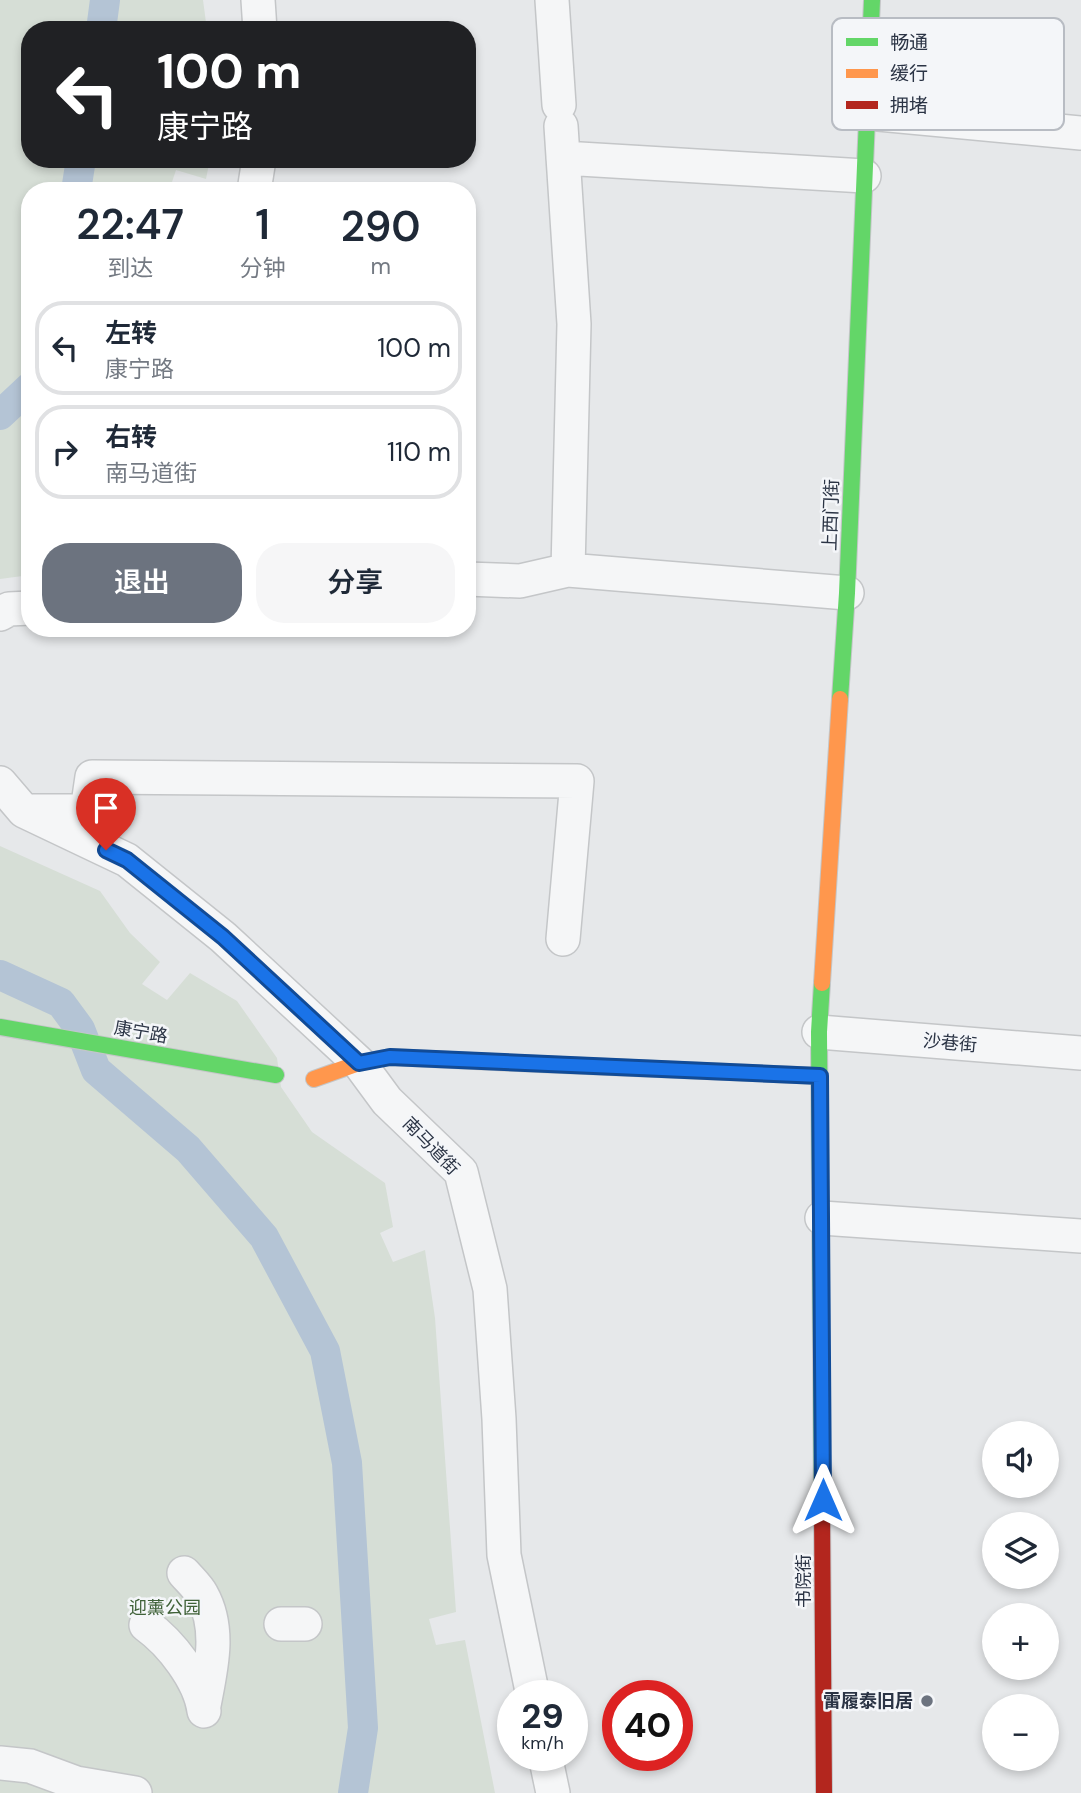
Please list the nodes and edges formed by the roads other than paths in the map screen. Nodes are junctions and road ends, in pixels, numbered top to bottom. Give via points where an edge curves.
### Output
1 (258, 0) edge
2 (552, 0) edge
3 (872, 0) edge
4 (871, 18) edge
5 (259, 21) edge
6 (561, 130) junction
7 (866, 130) edge
8 (1049, 130) edge
9 (1081, 133) edge
10 (864, 176) junction
11 (568, 570) junction
12 (476, 580) edge
13 (847, 593) junction
14 (21, 608) edge
15 (0, 614) edge
16 (0, 783) edge
17 (24, 811) junction
18 (563, 939) dead end
19 (0, 1027) edge
20 (819, 1032) junction
21 (1081, 1053) edge
22 (359, 1063) junction
23 (276, 1075) dead end
24 (820, 1076) junction
25 (314, 1079) dead end
26 (822, 1218) junction
27 (1081, 1236) edge
28 (184, 1573) dead end
29 (146, 1625) dead end
30 (530, 1680) edge
31 (0, 1763) edge
32 (548, 1771) edge
33 (135, 1793) edge
34 (553, 1793) edge
35 (824, 1793) edge

1 - 5 street
2 - 6 street
3 - 4 street, 上西门街
6 - 10 street
6 - 11 street via 574,324
7 - 10 street, 上西门街
8 - 9 street
10 - 13 street, 上西门街
11 - 12 street via 520,582
11 - 13 street
13 - 20 street, 上西门街
14 - 15 street
16 - 17 street, 南马道街
17 - 18 street via 87,811 92,777 577,781
17 - 22 street, 南马道街 via 127,860 223,937
19 - 23 street, 康宁路
20 - 21 street, 沙巷街
20 - 24 street, 书院街
22 - 24 street via 390,1057
22 - 25 street
22 - 30 street, 南马道街 via 387,1101 461,1172 490,1289 504,1555
24 - 26 street, 书院街
26 - 27 street
26 - 35 street, 书院街
28 - 29 street via 202,1595 212,1624 213,1658 205,1715 183,1662
31 - 33 street via 30,1766 76,1783
32 - 34 street

